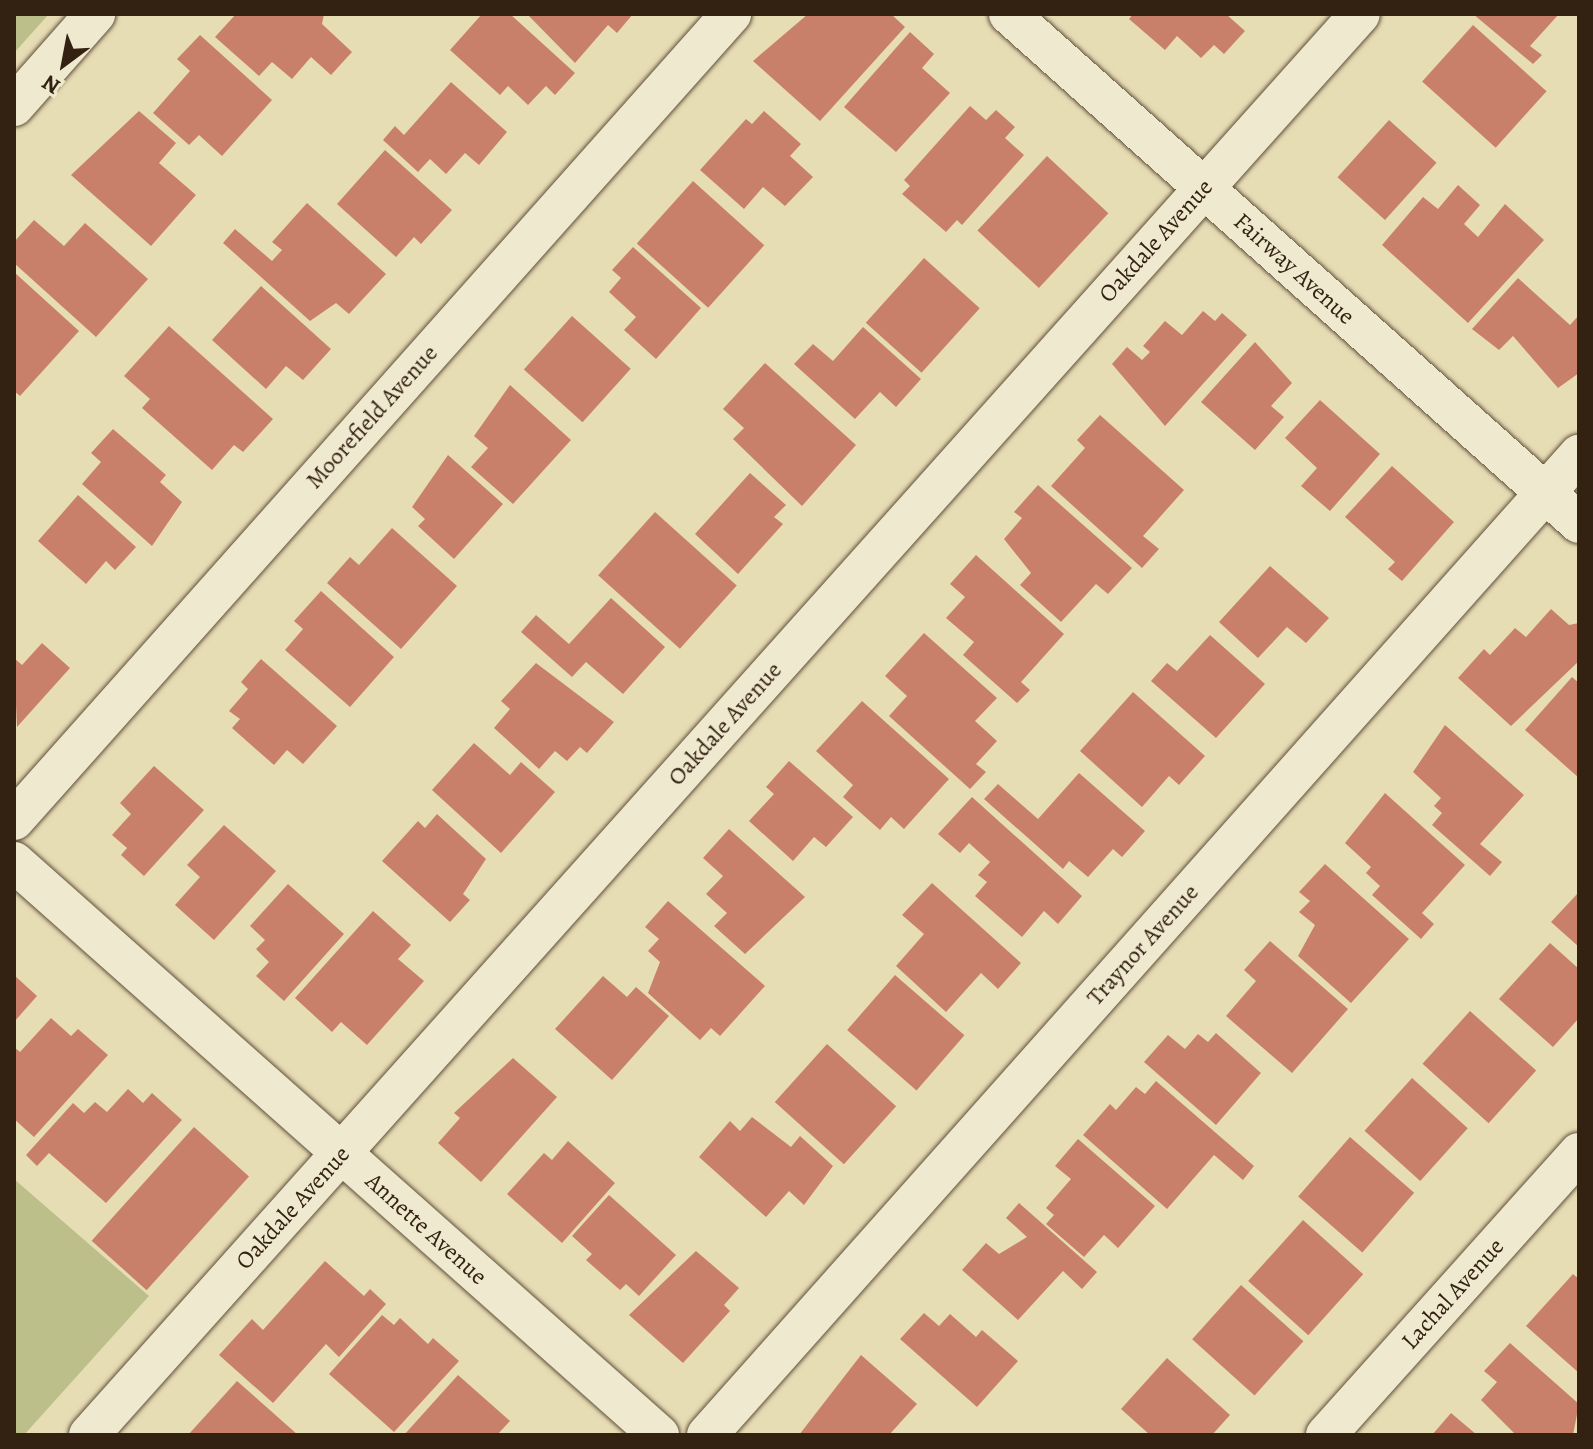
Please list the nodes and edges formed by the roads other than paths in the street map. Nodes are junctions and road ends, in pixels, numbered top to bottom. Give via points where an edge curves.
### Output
1 (95, 14) edge
2 (731, 14) edge
3 (1009, 14) edge
4 (1360, 14) edge
5 (14, 106) edge
6 (1204, 188) junction
7 (1579, 455) edge
8 (1545, 493) junction
9 (1579, 523) edge
10 (14, 820) edge
11 (14, 862) edge
12 (341, 1153) junction
13 (1579, 1153) edge
14 (89, 1435) edge
15 (659, 1435) edge
16 (707, 1435) edge
17 (1326, 1435) edge

1 - 5 street
2 - 10 street, Moorefield Avenue
3 - 6 street, Fairway Avenue
4 - 6 street, Oakdale Avenue
6 - 8 street, Fairway Avenue
6 - 12 street, Oakdale Avenue
7 - 8 street, Traynor Avenue
8 - 9 street, Fairway Avenue
8 - 16 street, Traynor Avenue
11 - 12 street, Annette Avenue
12 - 14 street, Oakdale Avenue
12 - 15 street, Annette Avenue
13 - 17 street, Lachal Avenue

